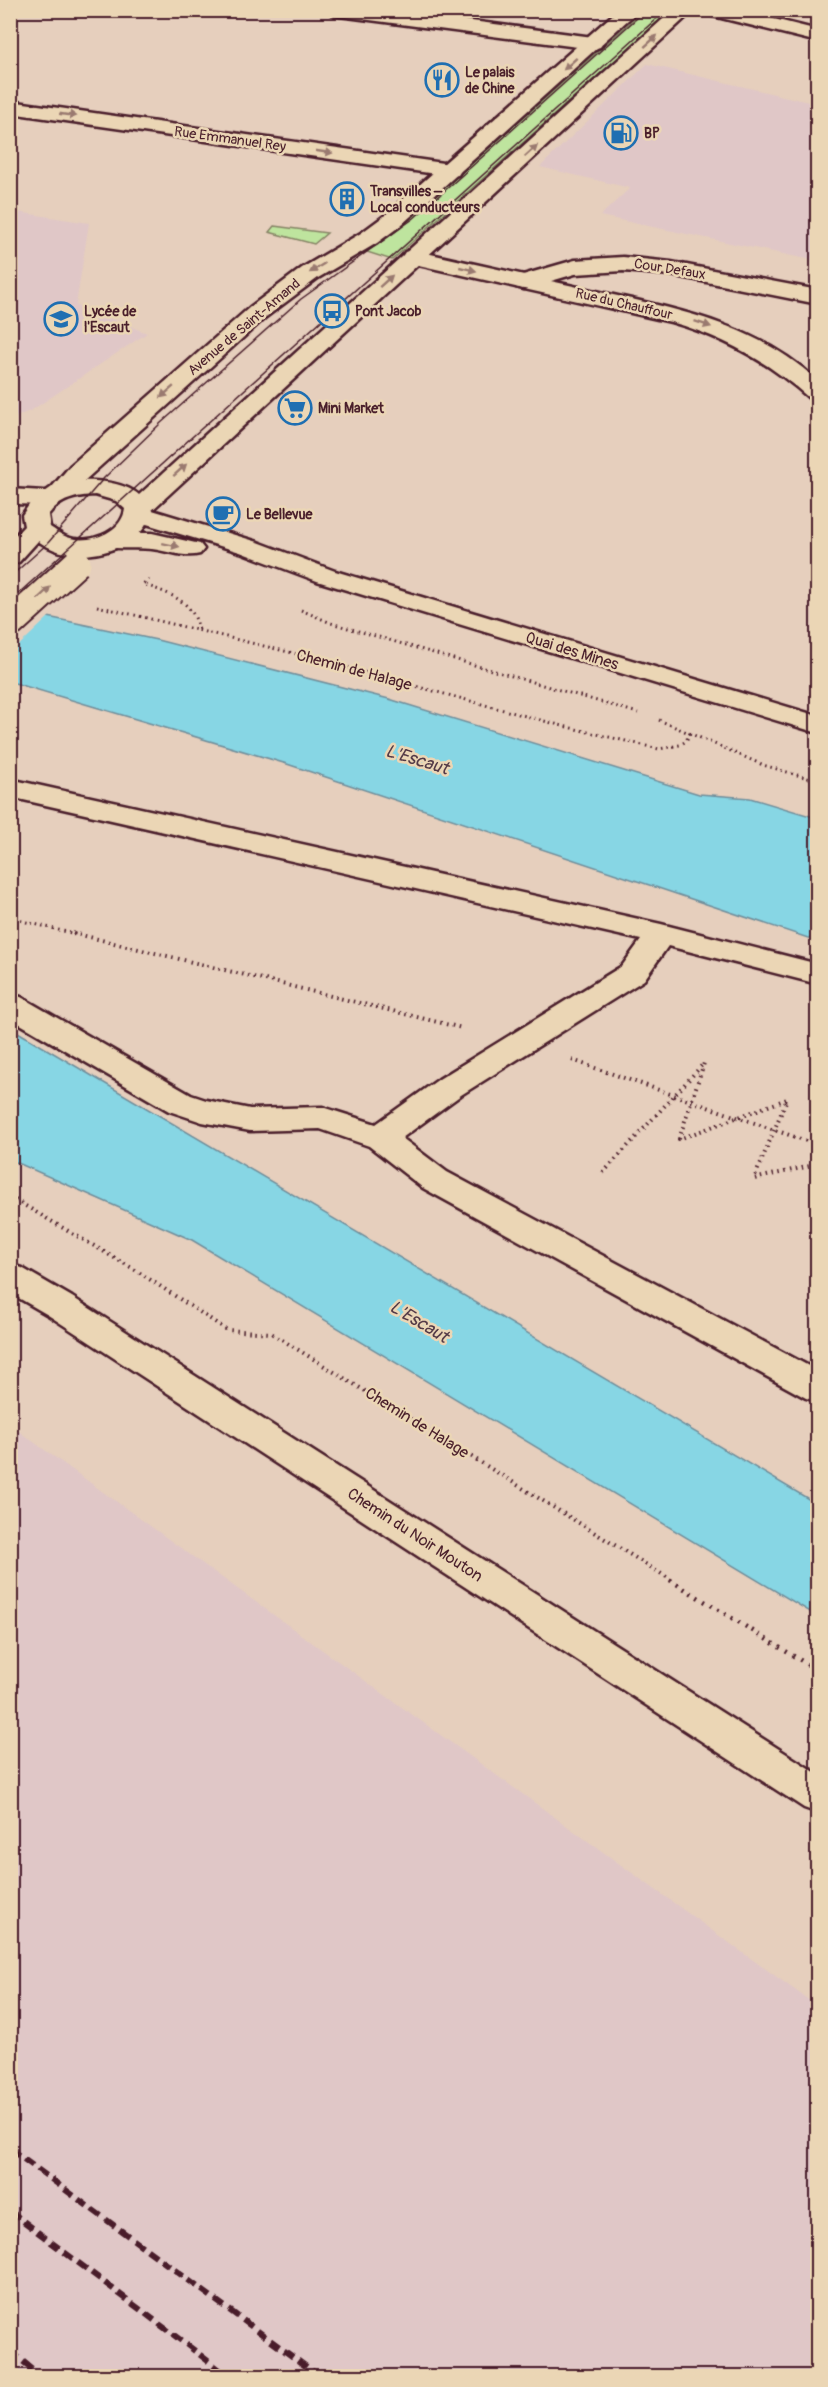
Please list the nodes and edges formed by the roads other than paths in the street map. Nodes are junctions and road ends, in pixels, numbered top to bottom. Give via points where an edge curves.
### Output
1 (339, 10) edge
2 (630, 10) edge
3 (685, 10) edge
4 (712, 10) edge
5 (818, 36) edge
6 (593, 43) junction
7 (10, 107) edge
8 (450, 170) junction
9 (413, 257) junction
10 (524, 282) junction
11 (818, 297) edge
12 (818, 394) edge
13 (57, 495) junction
14 (10, 496) edge
15 (138, 512) junction
16 (10, 514) edge
17 (36, 524) junction
18 (107, 542) junction
19 (14, 554) edge
20 (326, 576) junction
21 (10, 624) edge
22 (818, 725) edge
23 (10, 789) edge
24 (661, 934) junction
25 (818, 974) edge
26 (10, 1004) edge
27 (380, 1138) junction
28 (10, 1277) edge
29 (818, 1389) edge
30 (818, 1796) edge

1 - 6 street
2 - 6 street, Avenue de Saint-Amand
9 -> 3 street
4 - 5 street
6 -> 8 street, Avenue de Saint-Amand
7 -> 8 street, Rue Emmanuel Rey
8 -> 13 street, Avenue de Saint-Amand via 381,230 310,273 258,312 100,451
9 -> 10 street, Rue du Chauffour
15 -> 9 street
10 - 11 street, Cour Defaux via 571,267 635,263
10 -> 12 street, Rue du Chauffour via 710,326 757,347
13 - 14 street
13 - 15 street via 83,488 110,490 130,499
13 - 17 street via 39,508
15 - 18 street via 133,527
15 - 20 street, Quai des Mines
16 - 17 street
17 - 18 street via 43,535 58,543 77,546
17 - 19 street
18 -> 20 street, Quai des Mines via 152,541
21 -> 18 street, bridge via 77,563
20 - 22 street, Quai des Mines
23 - 24 street
24 - 25 street
24 - 27 street via 633,973 442,1093
26 - 27 street via 180,1103 202,1111 250,1120 322,1118
27 - 29 street via 435,1180
28 - 30 street, Chemin du Noir Mouton

